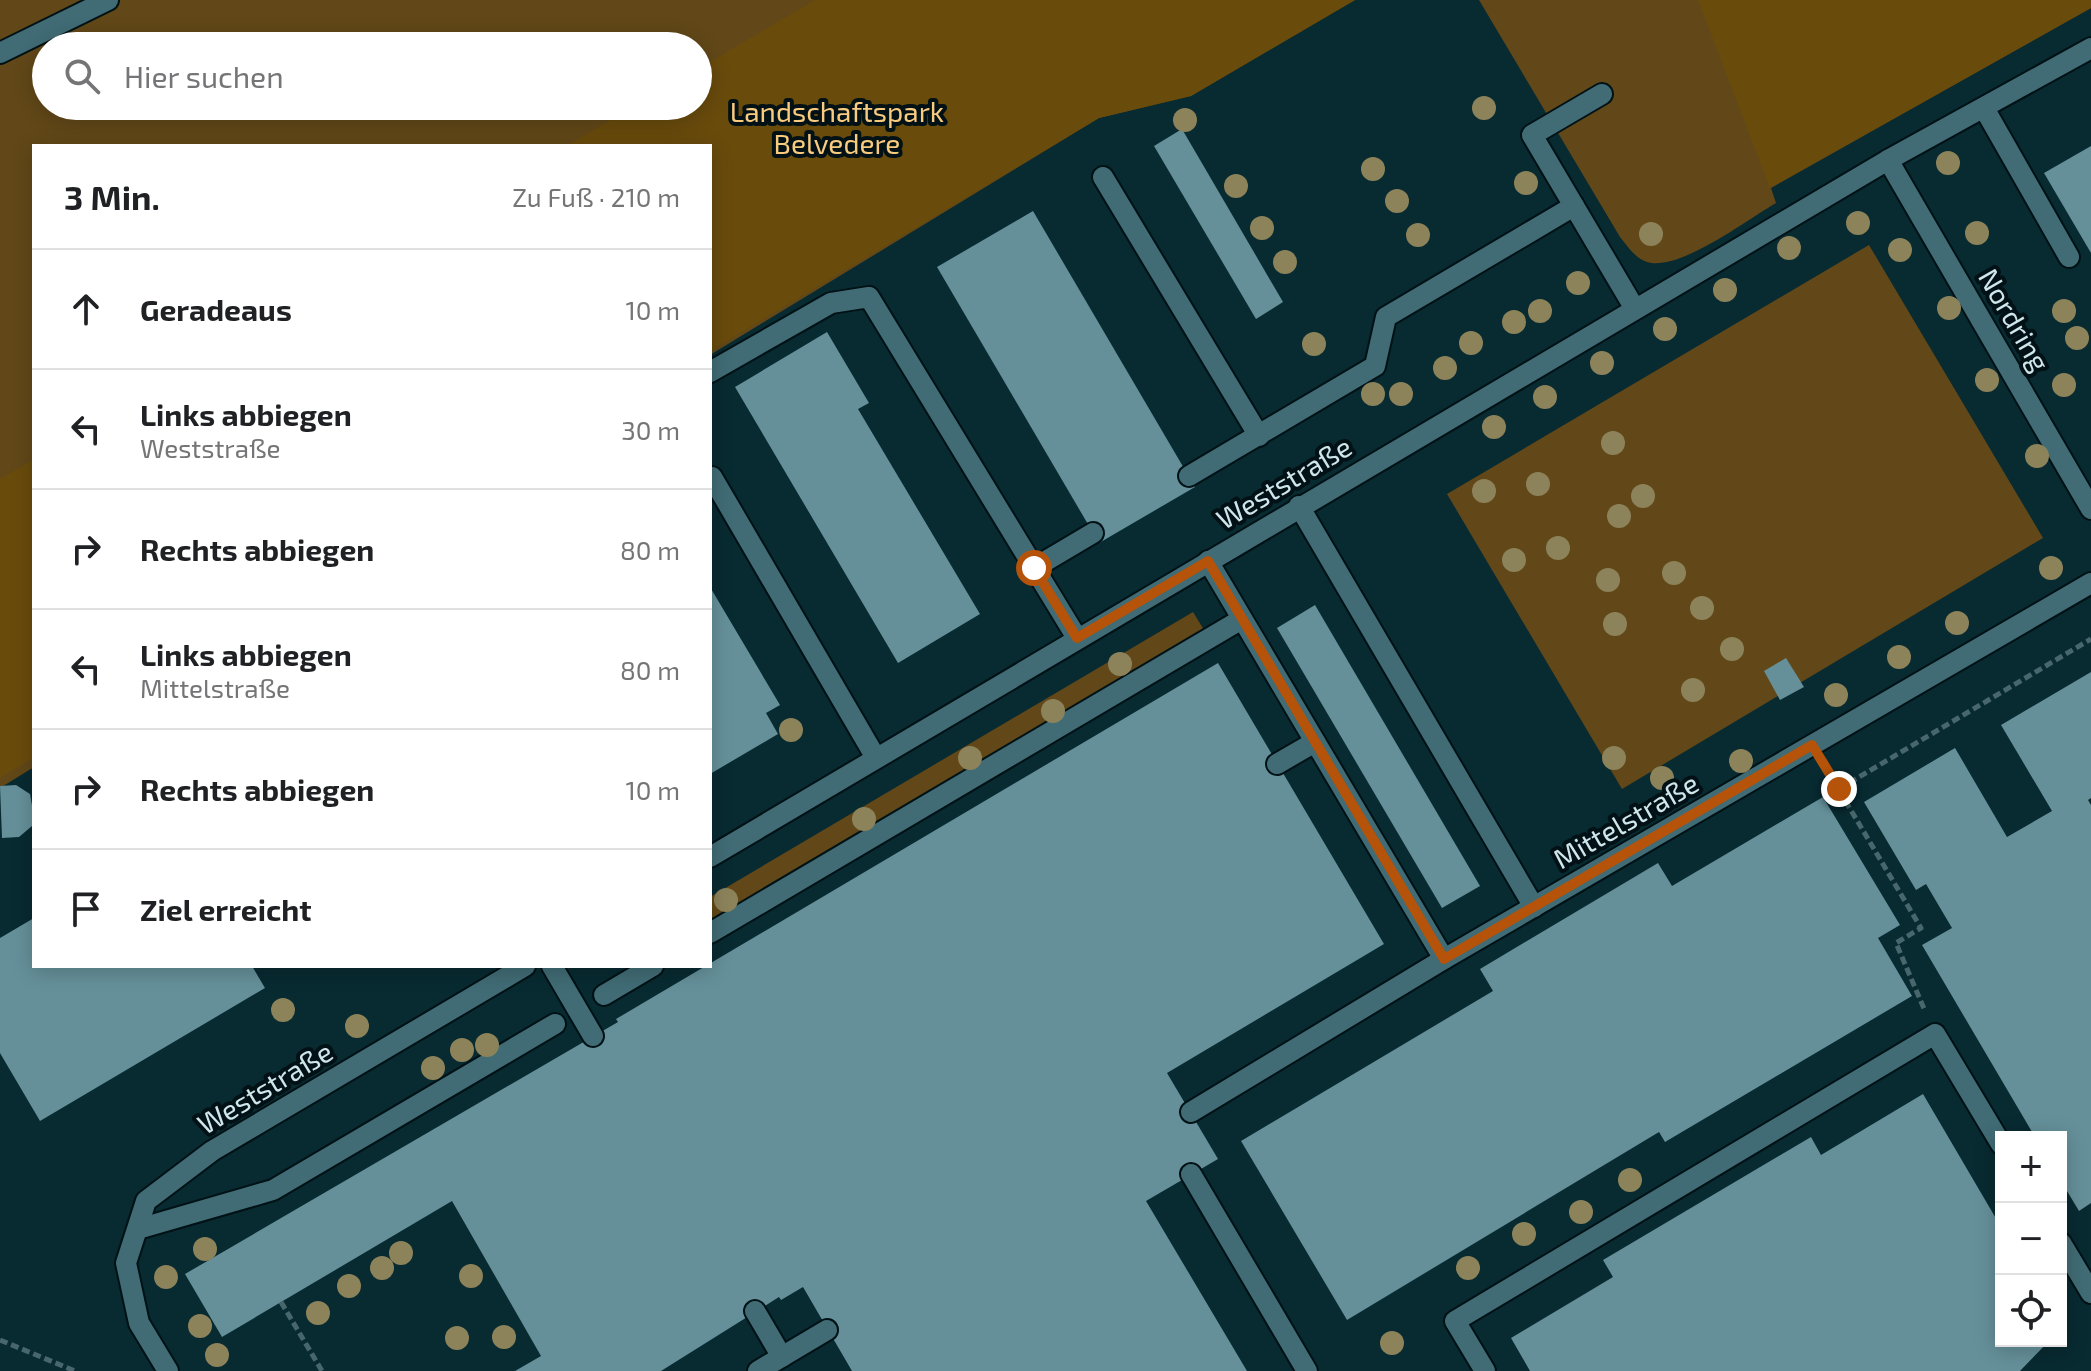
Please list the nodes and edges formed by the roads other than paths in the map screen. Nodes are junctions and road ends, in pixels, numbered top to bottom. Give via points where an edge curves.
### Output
1 (108, 0) edge
2 (43, 32) edge
3 (32, 37) edge
4 (2091, 48) edge
5 (0, 53) edge
6 (1602, 94) dead end
7 (1984, 108) junction
8 (1888, 160) junction
9 (1103, 177) dead end
10 (1574, 206) junction
11 (2069, 257) dead end
12 (1635, 309) junction
13 (712, 371) edge
14 (1259, 436) junction
15 (1189, 476) dead end
16 (712, 477) edge
17 (1299, 506) junction
18 (2091, 509) edge
19 (1093, 533) dead end
20 (1208, 561) junction
21 (1034, 568) junction
22 (2091, 583) edge
23 (1242, 619) junction
24 (1077, 638) junction
25 (1315, 742) junction
26 (876, 758) junction
27 (1277, 764) dead end
28 (712, 856) edge
29 (1534, 907) junction
30 (712, 932) edge
31 (1444, 959) junction
32 (522, 968) edge
33 (553, 968) edge
34 (650, 968) edge
35 (604, 995) dead end
36 (555, 1024) dead end
37 (593, 1036) dead end
38 (1191, 1112) dead end
39 (1995, 1134) edge
40 (1191, 1174) dead end
41 (138, 1229) junction
42 (2067, 1253) edge
43 (2091, 1293) edge
44 (755, 1311) dead end
45 (827, 1330) dead end
46 (782, 1357) junction
47 (168, 1371) edge
48 (758, 1371) edge
49 (1307, 1371) edge
50 (1485, 1371) edge

1 - 2 street
3 - 5 street
4 - 7 street, Weststraße
6 - 10 street via 1532,135
7 - 8 street, Weststraße
7 - 11 street
8 - 12 street, Weststraße
8 - 18 street, Nordring
9 - 14 street
10 - 12 street
10 - 14 street via 1386,317 1375,366
12 - 17 street, Weststraße
13 - 21 street via 831,303 869,297
14 - 15 street
16 - 26 street
17 - 20 street, Weststraße
17 - 29 street
19 - 21 street
20 - 23 street
20 - 24 street, Weststraße
21 - 24 street
22 - 29 street, Mittelstraße
23 - 25 street
23 - 30 street
24 - 26 street, Weststraße
25 - 27 street
25 - 31 street
26 - 28 street, Weststraße
29 - 31 street, Mittelstraße
31 - 38 street, Mittelstraße
32 - 41 street, Weststraße via 212,1151 146,1201
33 - 37 street
34 - 35 street
36 - 41 street via 273,1190
39 - 50 street via 1935,1034 1455,1321
40 - 49 street
41 - 47 street, Weststraße via 126,1263 139,1323
42 - 43 street
44 - 46 street
45 - 46 street
46 - 48 street

